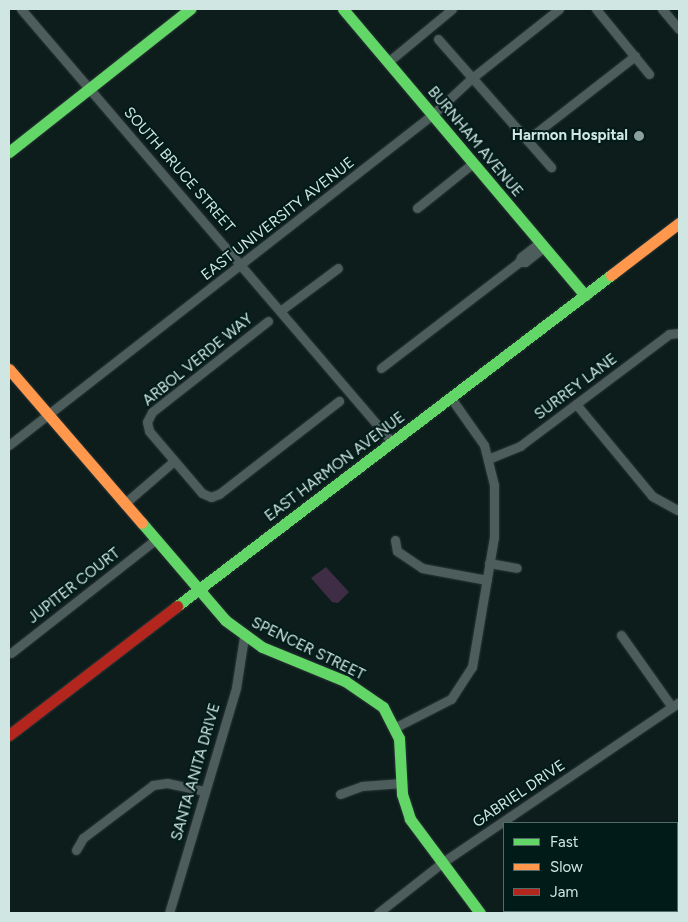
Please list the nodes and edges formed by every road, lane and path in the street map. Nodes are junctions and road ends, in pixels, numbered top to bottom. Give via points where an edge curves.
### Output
1 (21, 9) edge
2 (190, 9) edge
3 (343, 9) edge
4 (452, 9) edge
5 (559, 9) edge
6 (596, 9) edge
7 (662, 9) edge
8 (679, 29) edge
9 (438, 39) dead end
10 (634, 56) junction
11 (388, 62) junction
12 (649, 74) dead end
13 (472, 78) junction
14 (91, 89) junction
15 (432, 115) junction
16 (527, 140) junction
17 (9, 152) edge
18 (473, 163) junction
19 (551, 167) dead end
20 (418, 208) dead end
21 (679, 223) edge
22 (542, 245) junction
23 (243, 265) junction
24 (338, 268) dead end
25 (585, 295) junction
26 (280, 312) junction
27 (268, 321) dead end
28 (678, 333) edge
29 (381, 368) dead end
30 (9, 369) edge
31 (451, 398) junction
32 (339, 401) dead end
33 (576, 404) junction
34 (47, 414) junction
35 (392, 442) junction
36 (9, 445) edge
37 (488, 458) junction
38 (174, 461) junction
39 (124, 504) junction
40 (677, 510) dead end
41 (155, 540) junction
42 (394, 540) dead end
43 (489, 563) junction
44 (517, 568) dead end
45 (487, 580) junction
46 (196, 590) junction
47 (621, 635) dead end
48 (244, 637) junction
49 (11, 653) dead end
50 (676, 704) edge
51 (396, 728) junction
52 (9, 735) edge
53 (402, 783) junction
54 (205, 791) junction
55 (340, 794) dead end
56 (76, 850) dead end
57 (443, 862) junction
58 (169, 913) edge
59 (378, 913) edge
60 (480, 913) edge

1 - 14 street, SOUTH BRUCE STREET
2 - 14 street
3 - 11 street, BURNHAM AVENUE
4 - 11 street
5 - 13 street, EAST UNIVERSITY AVENUE
6 - 10 street
7 - 8 street
9 - 13 street
10 - 12 street
10 - 16 street
11 - 15 street, BURNHAM AVENUE
13 - 15 street, EAST UNIVERSITY AVENUE
13 - 16 street
14 - 17 street
14 - 23 street, SOUTH BRUCE STREET
15 - 18 street, BURNHAM AVENUE
15 - 23 street, EAST UNIVERSITY AVENUE
16 - 19 street
18 - 20 street
18 - 22 street, BURNHAM AVENUE
21 - 25 street, EAST HARMON AVENUE
22 - 25 street, BURNHAM AVENUE
22 - 29 street via 521,257 519,262
23 - 26 street, SOUTH BRUCE STREET
23 - 34 street, EAST UNIVERSITY AVENUE
24 - 26 street
25 - 31 street, EAST HARMON AVENUE
26 - 35 street, SOUTH BRUCE STREET
27 - 38 street, ARBOL VERDE WAY via 152,412 147,422 149,431
28 - 33 street, SURREY LANE via 669,334
30 - 34 street, SPENCER STREET
31 - 35 street, EAST HARMON AVENUE
31 - 37 street via 484,445
32 - 38 street via 219,494 202,493
33 - 37 street, SURREY LANE via 520,446
33 - 40 street via 652,496
34 - 36 street, EAST UNIVERSITY AVENUE
34 - 39 street, SPENCER STREET
35 - 46 street, EAST HARMON AVENUE
37 - 43 street via 494,485 494,537
38 - 39 street
39 - 41 street, SPENCER STREET
41 - 46 street, SPENCER STREET
41 - 49 street, JUPITER COURT
42 - 45 street via 397,551 422,568
43 - 44 street
43 - 45 street
45 - 51 street via 472,667 461,687 436,709
46 - 48 street, SPENCER STREET
46 - 52 street, EAST HARMON AVENUE
47 - 50 street
48 - 51 street, SPENCER STREET via 346,681 383,707
48 - 54 street, SANTA ANITA DRIVE via 236,688
50 - 57 street, GABRIEL DRIVE
51 - 53 street, SPENCER STREET via 402,752
53 - 55 street via 362,786
53 - 57 street, SPENCER STREET via 410,819
54 - 56 street via 167,784 153,785 83,838
54 - 58 street, SANTA ANITA DRIVE
57 - 59 street, GABRIEL DRIVE
57 - 60 street, SPENCER STREET

